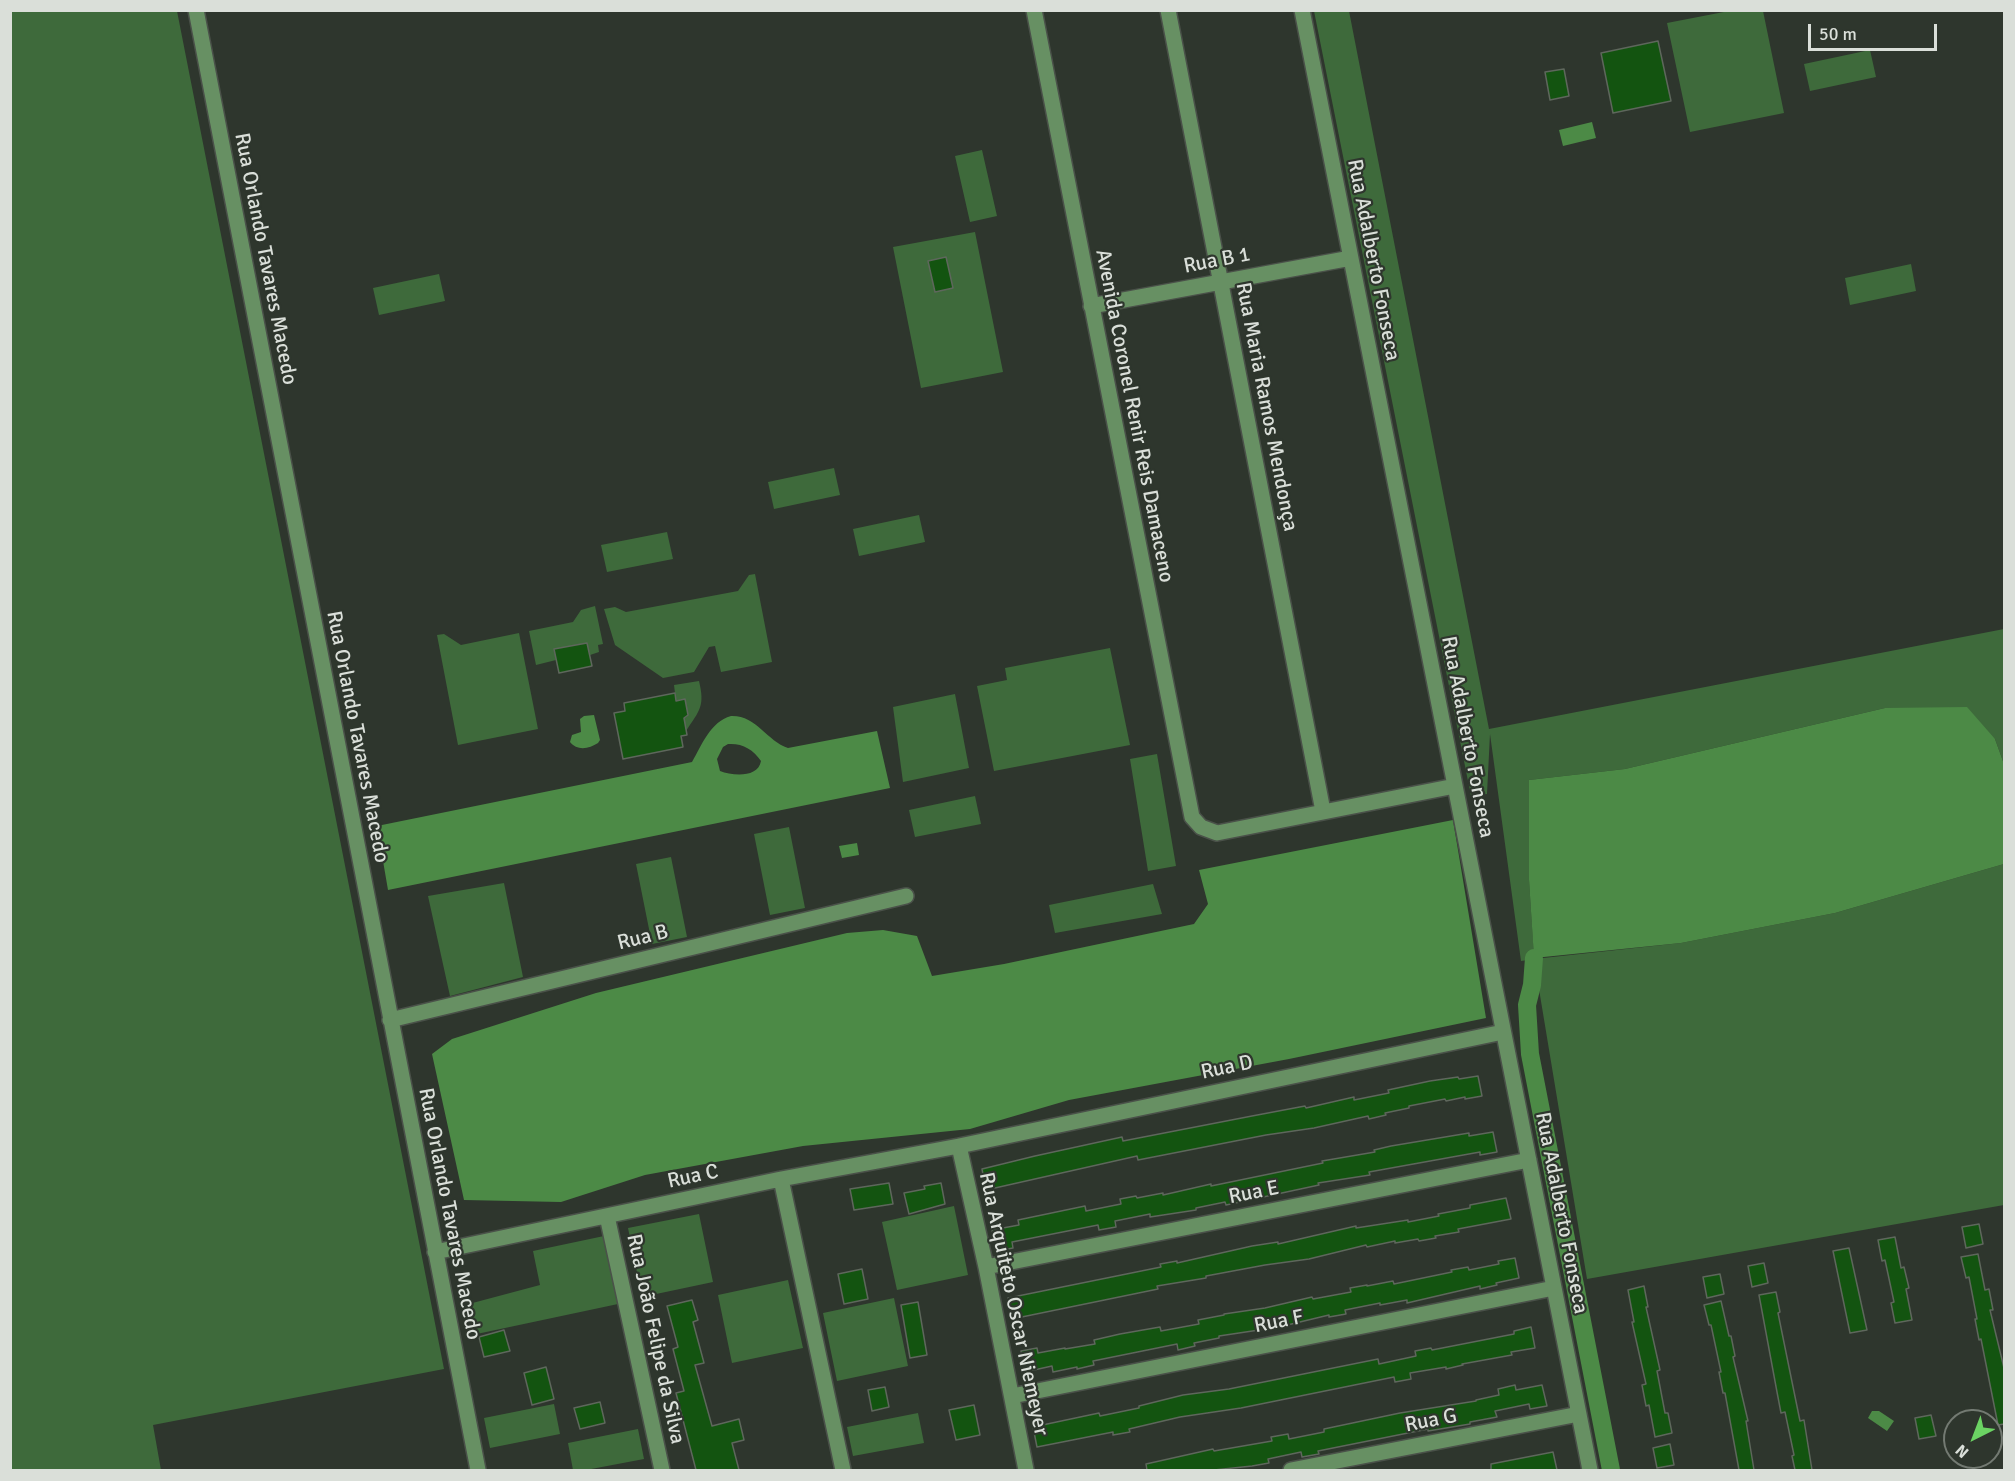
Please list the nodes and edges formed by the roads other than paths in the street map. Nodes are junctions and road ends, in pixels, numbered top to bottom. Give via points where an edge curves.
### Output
1 (196, 10) edge
2 (1034, 10) edge
3 (1168, 10) edge
4 (1302, 10) edge
5 (1351, 258) junction
6 (1221, 282) junction
7 (1091, 306) junction
8 (1455, 786) junction
9 (1323, 811) junction
10 (906, 896) dead end
11 (390, 1020) junction
12 (1503, 1032) junction
13 (959, 1146) junction
14 (1529, 1160) junction
15 (782, 1179) junction
16 (607, 1216) junction
17 (435, 1252) junction
18 (986, 1267) junction
19 (1554, 1288) junction
20 (1012, 1396) junction
21 (1579, 1414) junction
22 (478, 1470) edge
23 (663, 1470) edge
24 (843, 1470) edge
25 (1026, 1470) edge
26 (1291, 1470) edge
27 (1590, 1470) edge

1 - 11 street, Rua Orlando Tavares Macedo
2 - 7 street, Avenida Coronel Renir Reis Damaceno
3 - 6 street, Rua Maria Ramos Mendonça
4 - 5 street, Rua Adalberto Fonseca
5 - 6 street, Rua B 1
5 - 8 street, Rua Adalberto Fonseca
6 - 7 street, Rua B 1
6 - 9 street, Rua Maria Ramos Mendonça
7 - 9 street, Avenida Coronel Renir Reis Damaceno via 1192,817 1201,827 1217,832
8 - 9 street
8 - 12 street, Rua Adalberto Fonseca
10 - 11 street, Rua B
11 - 17 street, Rua Orlando Tavares Macedo
12 - 13 street, Rua D
12 - 14 street, Rua Adalberto Fonseca
13 - 15 street, Rua C
13 - 18 street, Rua Arquiteto Oscar Niemeyer
14 - 18 street, Rua E
14 - 19 street, Rua Adalberto Fonseca
15 - 16 street, Rua C
15 - 24 street
16 - 17 street, Rua C
16 - 23 street, Rua João Felipe da Silva
17 - 22 street, Rua Orlando Tavares Macedo
18 - 20 street, Rua Arquiteto Oscar Niemeyer
19 - 20 street, Rua F
19 - 21 street, Rua Adalberto Fonseca
20 - 25 street, Rua Arquiteto Oscar Niemeyer
21 - 26 street, Rua G
21 - 27 street, Rua Adalberto Fonseca

